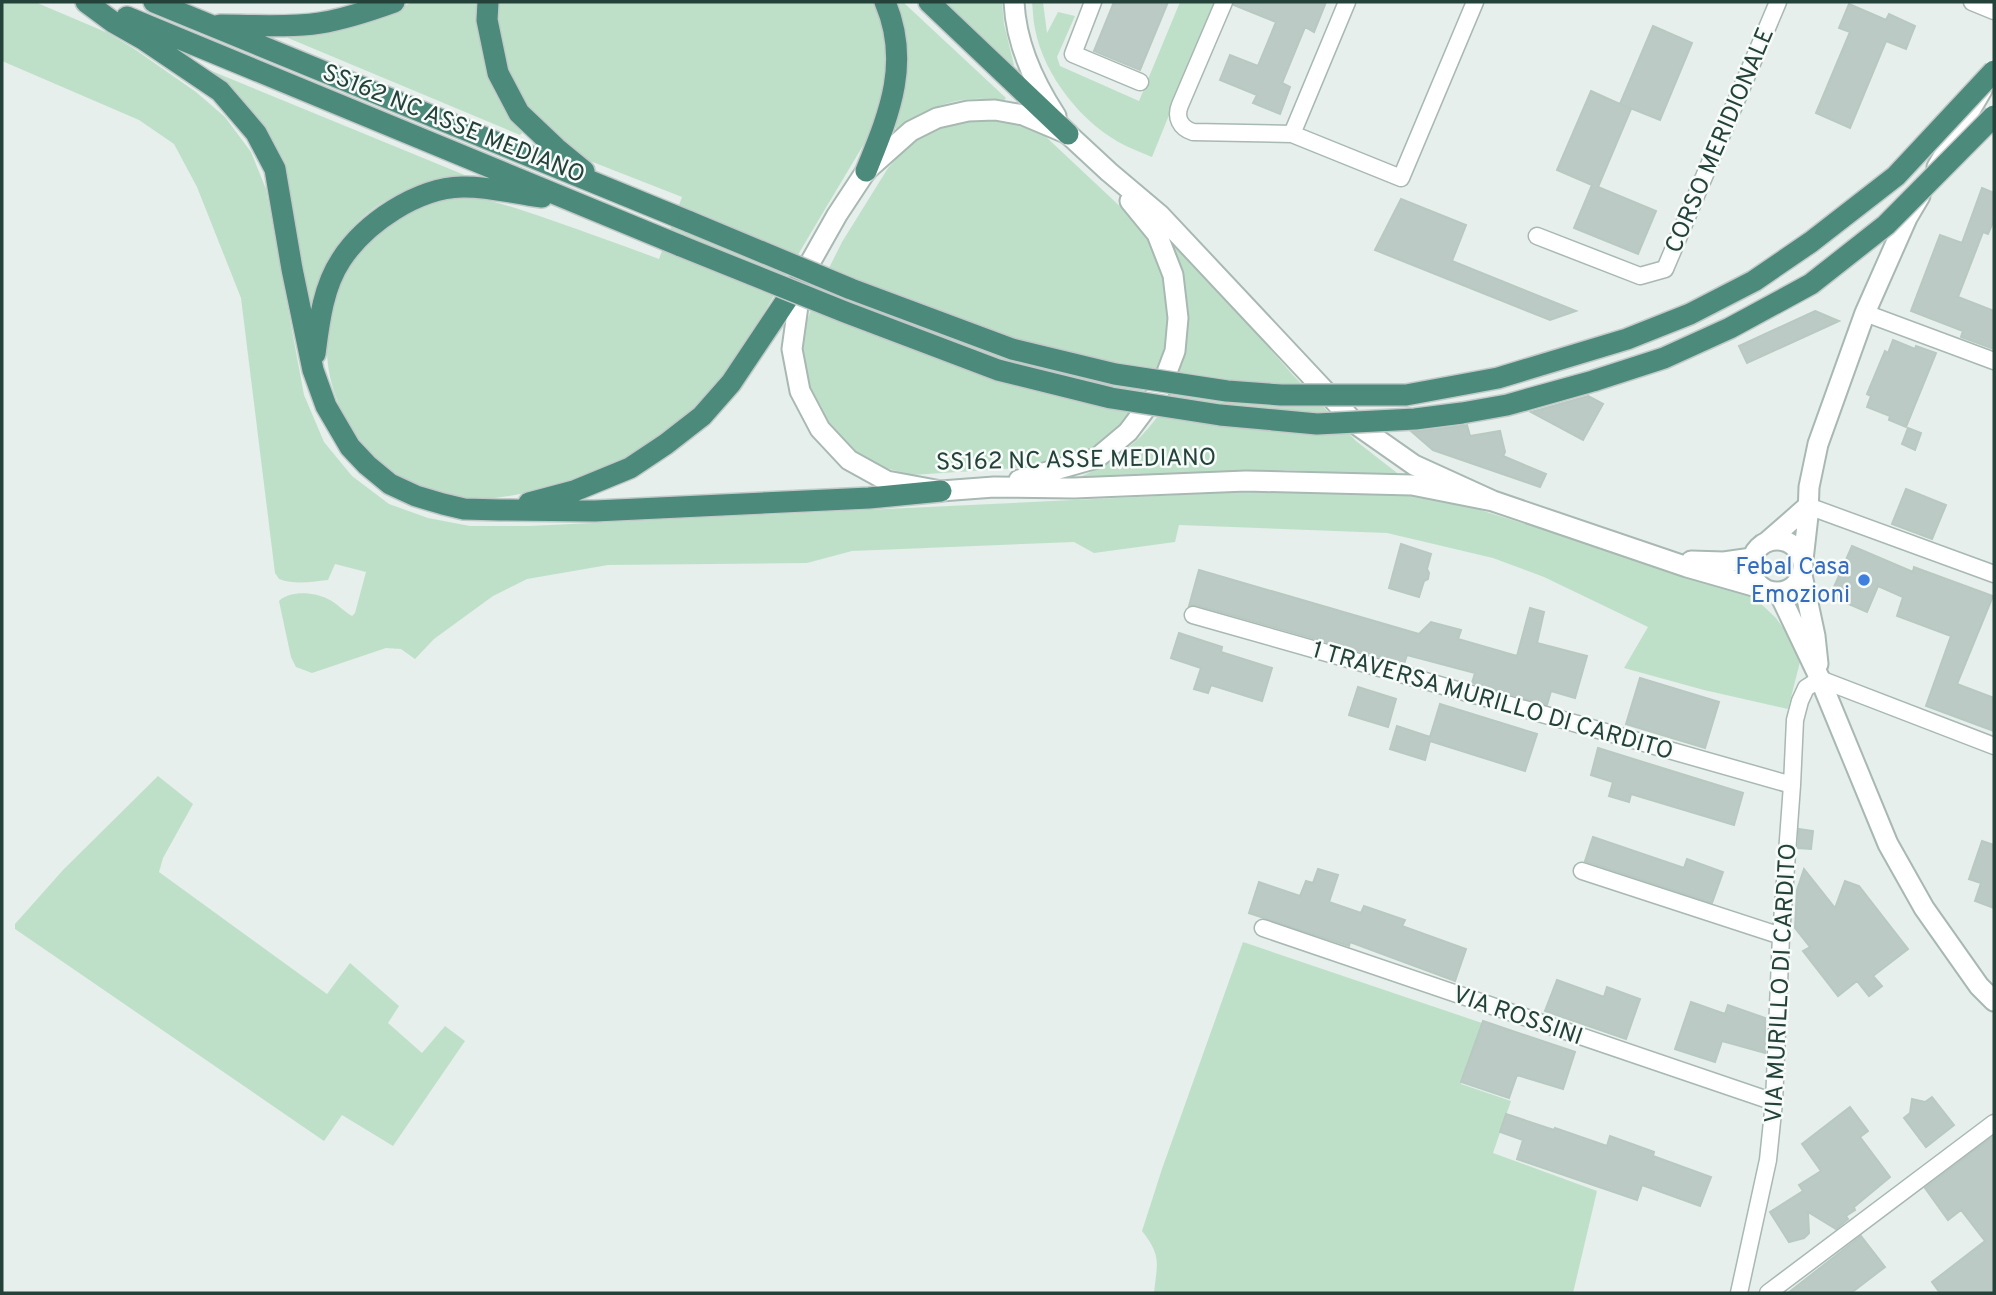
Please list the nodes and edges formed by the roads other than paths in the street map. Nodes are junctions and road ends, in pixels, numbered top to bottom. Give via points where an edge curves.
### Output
1 (88, 2) edge
2 (154, 2) edge
3 (394, 2) edge
4 (488, 2) edge
5 (886, 2) edge
6 (929, 2) edge
7 (1014, 2) edge
8 (1093, 2) edge
9 (1224, 2) edge
10 (1347, 2) edge
11 (1475, 2) edge
12 (1778, 2) edge
13 (1972, 2) edge
14 (1994, 11) edge
15 (209, 25) junction
16 (1994, 70) edge
17 (1140, 82) dead end
18 (1994, 116) edge
19 (1068, 134) junction
20 (1292, 134) junction
21 (866, 171) junction
22 (1109, 173) junction
23 (601, 186) junction
24 (576, 202) junction
25 (1536, 236) dead end
26 (802, 277) junction
27 (1865, 313) junction
28 (1994, 361) edge
29 (313, 370) junction
30 (994, 487) junction
31 (941, 491) junction
32 (1493, 501) junction
33 (1808, 506) junction
34 (500, 510) junction
35 (1767, 542) junction
36 (1646, 552) junction
37 (1752, 558) junction
38 (1802, 568) junction
39 (1994, 574) edge
40 (1772, 591) junction
41 (1193, 615) dead end
42 (1820, 679) junction
43 (1994, 746) edge
44 (1792, 785) junction
45 (1582, 871) dead end
46 (1263, 928) dead end
47 (1781, 936) junction
48 (1994, 1001) edge
49 (1774, 1102) junction
50 (1994, 1123) edge
51 (1739, 1293) edge
52 (1768, 1293) edge

1 - 24 highway, SS162 NC ASSE MEDIANO
1 - 29 highway via 220,91 256,133 275,169
2 - 15 highway, SS162 NC ASSE MEDIANO
3 - 15 highway via 317,24
4 - 23 highway via 487,20 498,73 519,113
5 - 21 highway via 897,67 892,103
6 - 19 highway
7 - 19 street via 1021,49 1036,85
8 - 17 street via 1073,54
9 - 20 street via 1177,111 1180,123 1193,132
10 - 20 street
11 - 20 street via 1401,178
12 - 25 street, CORSO MERIDIONALE via 1665,269 1640,276
13 - 14 street
15 - 23 highway, SS162 NC ASSE MEDIANO
16 - 23 highway, SS162 NC ASSE MEDIANO, bridge via 1896,176 1754,281 1627,340 1498,378 1406,395 1227,391 1115,374 1012,349 851,289
16 - 27 street via 1907,218
18 - 24 highway, SS162 NC ASSE MEDIANO, bridge via 1886,225 1811,284 1730,328 1664,358 1593,381 1507,405 1415,419 1317,424 1220,415 1111,398 999,370
19 - 21 street, SS162 NC ASSE MEDIANO via 1023,115 968,111 937,118 911,131
19 - 22 street, SS162 NC ASSE MEDIANO
21 - 26 street, SS162 NC ASSE MEDIANO
22 - 30 street via 1157,234 1173,275 1178,318 1175,351 1161,388 1128,432 1097,458
22 - 32 street, SS162 NC ASSE MEDIANO via 1160,215 1357,425 1414,465
24 - 29 highway via 459,187 435,191 386,215 340,261 320,317
26 - 31 street, SS162 NC ASSE MEDIANO via 792,349 800,391 820,429 849,460 887,481
26 - 34 highway via 731,383 702,416 667,444 630,468 574,491
27 - 28 street
27 - 33 street via 1818,444
29 - 34 highway via 326,406 350,447 390,484 464,509
30 - 31 street, SS162 NC ASSE MEDIANO
30 - 32 street, SS162 NC ASSE MEDIANO via 1246,481 1412,485
31 - 34 highway via 608,510
32 - 36 street, SS162 NC ASSE MEDIANO
33 - 35 street
33 - 38 street
33 - 39 street
35 - 37 street
35 - 38 street via 1793,545 1800,552
36 - 37 street, SS162 NC ASSE MEDIANO via 1697,562
36 - 40 street, SS162 NC ASSE MEDIANO
37 - 40 street via 1752,576
38 - 40 street via 1793,587
38 - 42 street
40 - 42 street
41 - 44 street, 1 TRAVERSA MURILLO DI CARDITO
42 - 43 street
42 - 44 street, VIA MURILLO DI CARDITO via 1807,688 1800,701
42 - 48 street via 1888,844 1924,908
44 - 47 street, VIA MURILLO DI CARDITO
45 - 47 street
46 - 49 street, VIA ROSSINI
47 - 49 street, VIA MURILLO DI CARDITO
49 - 51 street, VIA MURILLO DI CARDITO via 1768,1160
50 - 52 street

